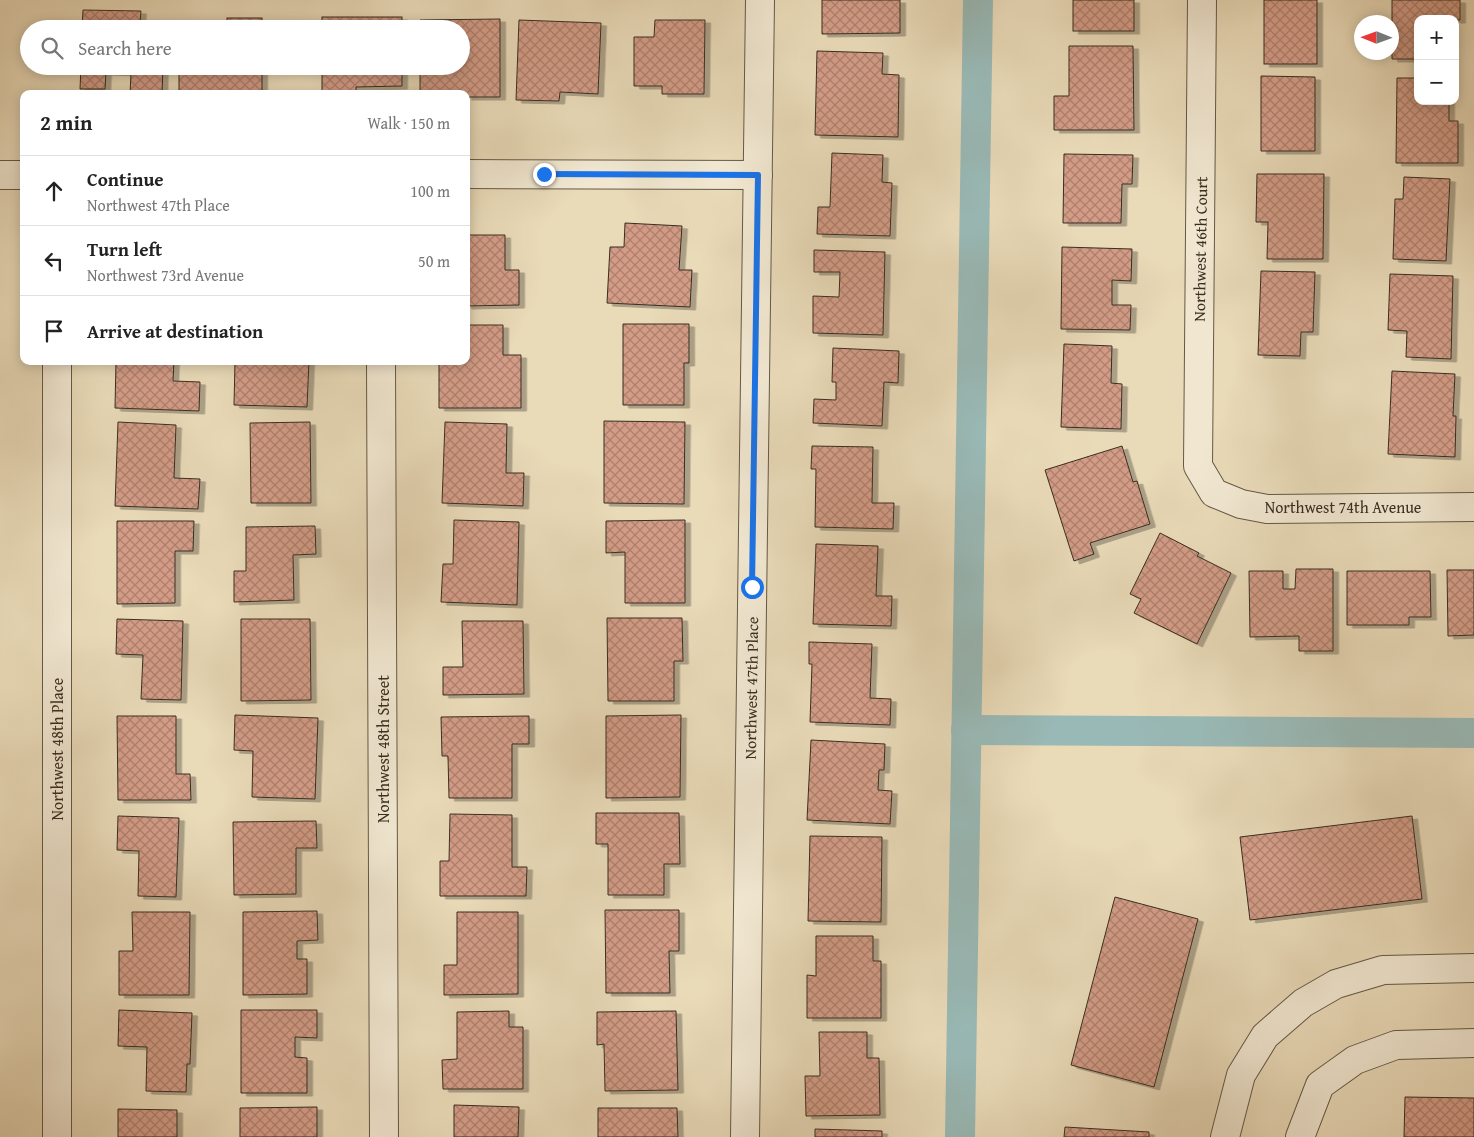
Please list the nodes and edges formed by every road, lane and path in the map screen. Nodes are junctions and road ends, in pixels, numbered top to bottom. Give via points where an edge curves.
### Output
1 (760, 0) edge
2 (1202, 0) edge
3 (0, 174) edge
4 (470, 174) edge
5 (20, 175) edge
6 (758, 175) junction
7 (57, 365) edge
8 (382, 365) edge
9 (1214, 493) joint
10 (1474, 508) edge
11 (1474, 968) edge
12 (1474, 1043) edge
13 (57, 1137) edge
14 (384, 1137) edge
15 (745, 1137) edge
16 (1225, 1137) edge
17 (1300, 1137) edge

1 - 6 street, Northwest 47th Place
2 - 9 street, Northwest 46th Court via 1198,466
3 - 5 street
4 - 6 street
6 - 15 street, Northwest 47th Place
7 - 13 street, Northwest 48th Place
8 - 14 street, Northwest 48th Street
9 - 10 street, Northwest 74th Avenue via 1241,504 1267,509
11 - 16 street via 1383,970 1336,984 1303,1003 1265,1036 1241,1075
12 - 17 street via 1396,1046 1355,1060 1320,1085

